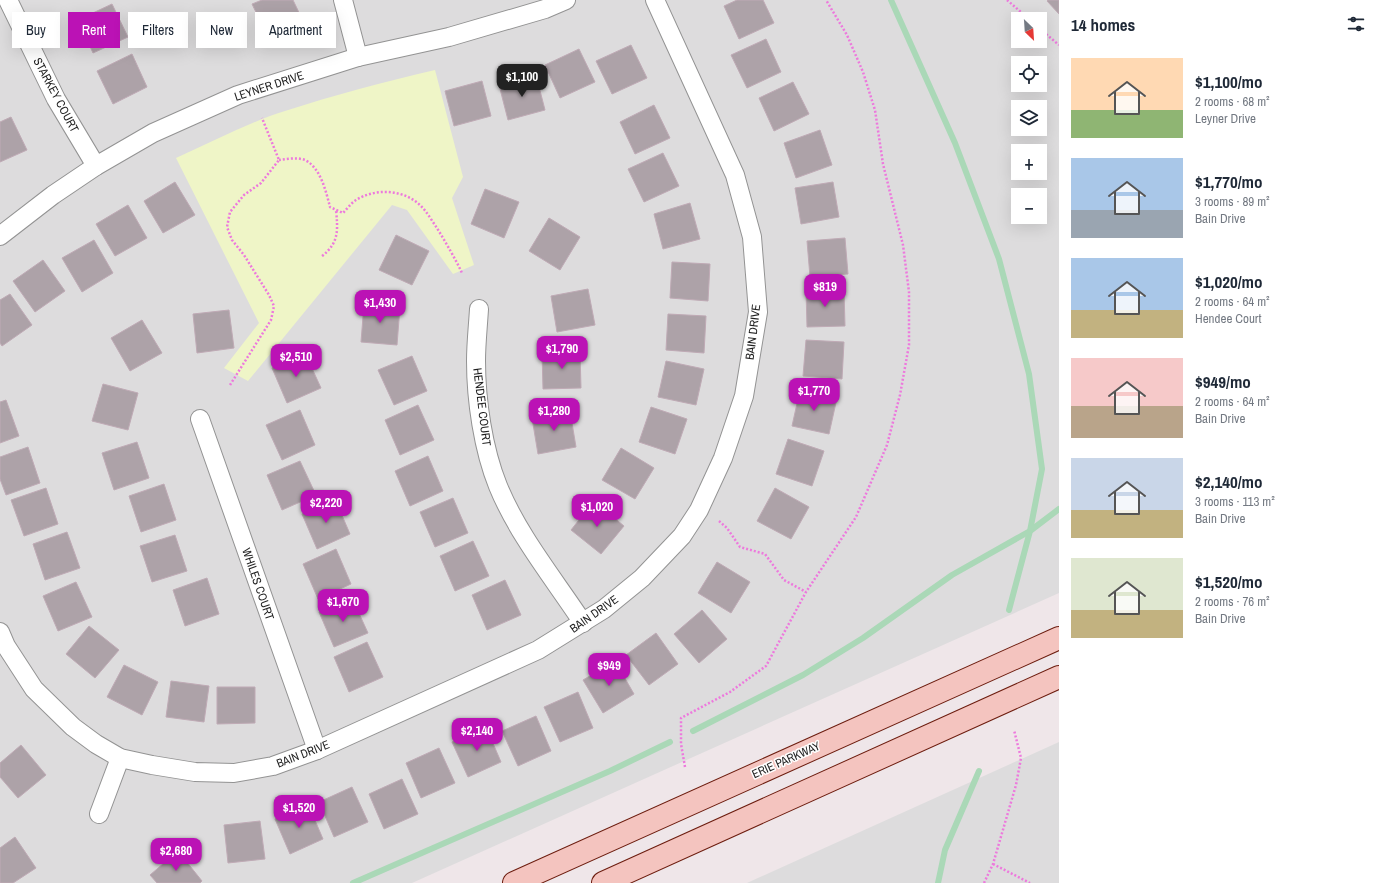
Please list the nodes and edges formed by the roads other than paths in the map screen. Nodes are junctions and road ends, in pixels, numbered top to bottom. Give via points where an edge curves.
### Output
1 (8, 0) edge
2 (342, 0) edge
3 (566, 0) edge
4 (655, 0) edge
5 (358, 57) junction
6 (96, 166) junction
7 (0, 236) edge
8 (480, 309) dead end
9 (200, 419) dead end
10 (583, 623) junction
11 (0, 632) edge
12 (1059, 638) edge
13 (1059, 677) edge
14 (317, 750) junction
15 (120, 758) junction
16 (99, 814) dead end
17 (514, 883) edge
18 (603, 883) edge

1 - 6 street, STARKEY COURT via 56,100
2 - 5 street
3 - 5 street, LEYNER DRIVE via 545,9 449,37
4 - 10 street, BAIN DRIVE via 735,175 752,238 758,312 744,396 722,458 699,510 682,536 642,578
5 - 6 street, LEYNER DRIVE via 238,94 153,133
6 - 7 street, LEYNER DRIVE
8 - 10 street, HENDEE COURT via 476,361 480,414 487,452 498,486 518,526
9 - 14 street, WHILES COURT
10 - 14 street, BAIN DRIVE via 538,650
11 - 15 street, BAIN DRIVE via 6,646 34,689 73,727
12 - 17 main road, ERIE PARKWAY
13 - 18 main road
14 - 15 street, BAIN DRIVE via 273,766 234,773 195,772
15 - 16 street

